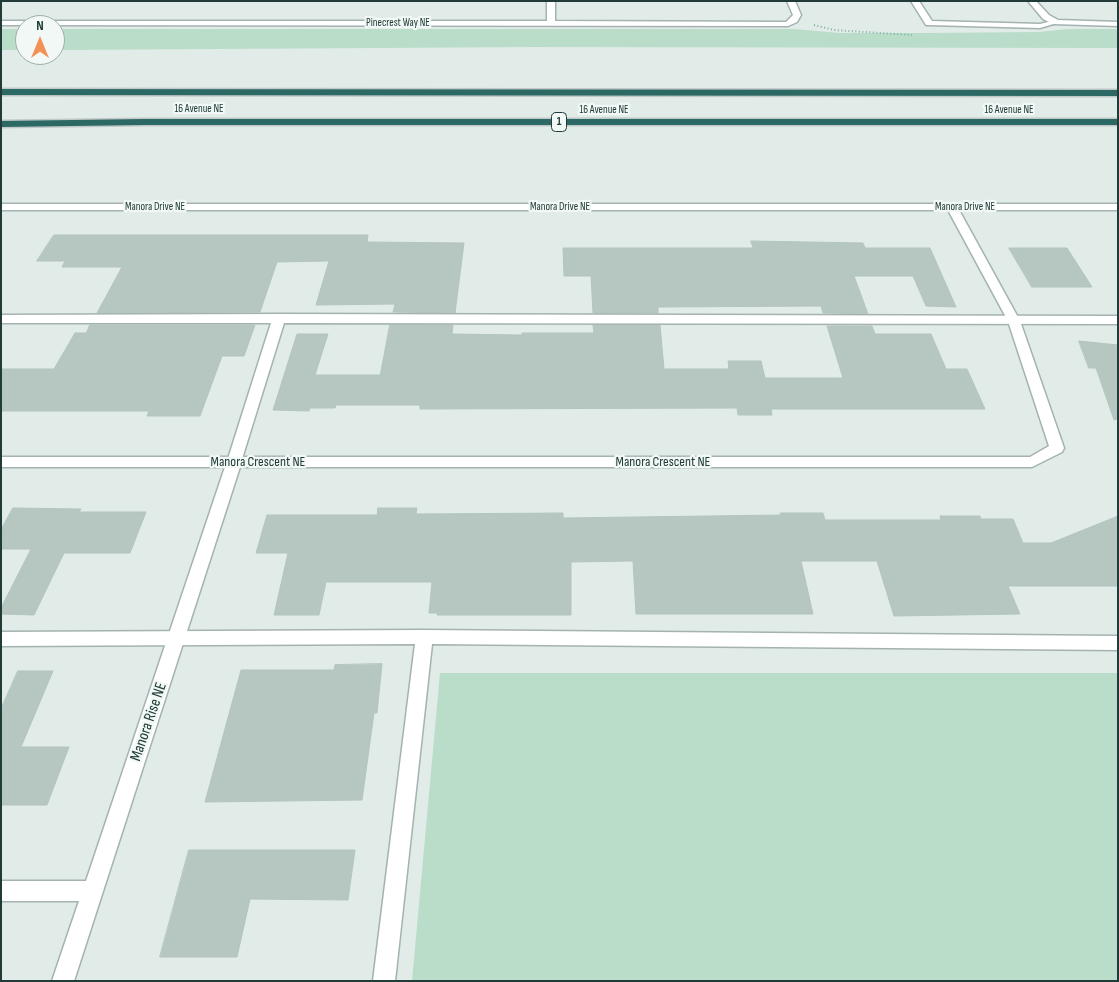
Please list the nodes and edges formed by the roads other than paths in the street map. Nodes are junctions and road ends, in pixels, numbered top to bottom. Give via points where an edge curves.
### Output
1 (550, 1) edge
2 (791, 1) edge
3 (915, 1) edge
4 (1032, 1) edge
5 (1056, 22) junction
6 (1, 24) edge
7 (551, 24) junction
8 (1118, 24) edge
9 (1, 92) edge
10 (1118, 93) edge
11 (1118, 122) edge
12 (1, 124) edge
13 (1, 207) edge
14 (952, 207) junction
15 (1118, 207) edge
16 (279, 318) junction
17 (1, 319) edge
18 (1118, 320) edge
19 (1014, 321) junction
20 (1, 462) edge
21 (234, 462) junction
22 (178, 637) junction
23 (424, 637) junction
24 (1, 638) edge
25 (1118, 643) edge
26 (1, 891) edge
27 (91, 891) junction
28 (63, 981) edge
29 (384, 981) edge

1 - 7 street
2 - 7 street, Pinecrest Way NE via 797,15 788,24
3 - 5 street via 929,23 1040,26
4 - 5 street via 1046,17
5 - 8 street
6 - 7 street, Pinecrest Way NE
9 - 10 highway, 16 Avenue NE / 1
11 - 12 highway, 16 Avenue NE / 1
13 - 14 street, Manora Drive NE
14 - 15 street, Manora Drive NE
14 - 19 street, Manora Crescent NE
16 - 17 street
16 - 19 street
16 - 21 street, Manora Rise NE
18 - 19 street
19 - 21 street, Manora Crescent NE via 1057,448 1032,462
20 - 21 street, Manora Crescent NE
21 - 22 street, Manora Rise NE
22 - 23 street
22 - 24 street
22 - 27 street, Manora Rise NE
23 - 25 street
23 - 29 street
26 - 27 street
27 - 28 street, Manora Rise NE

